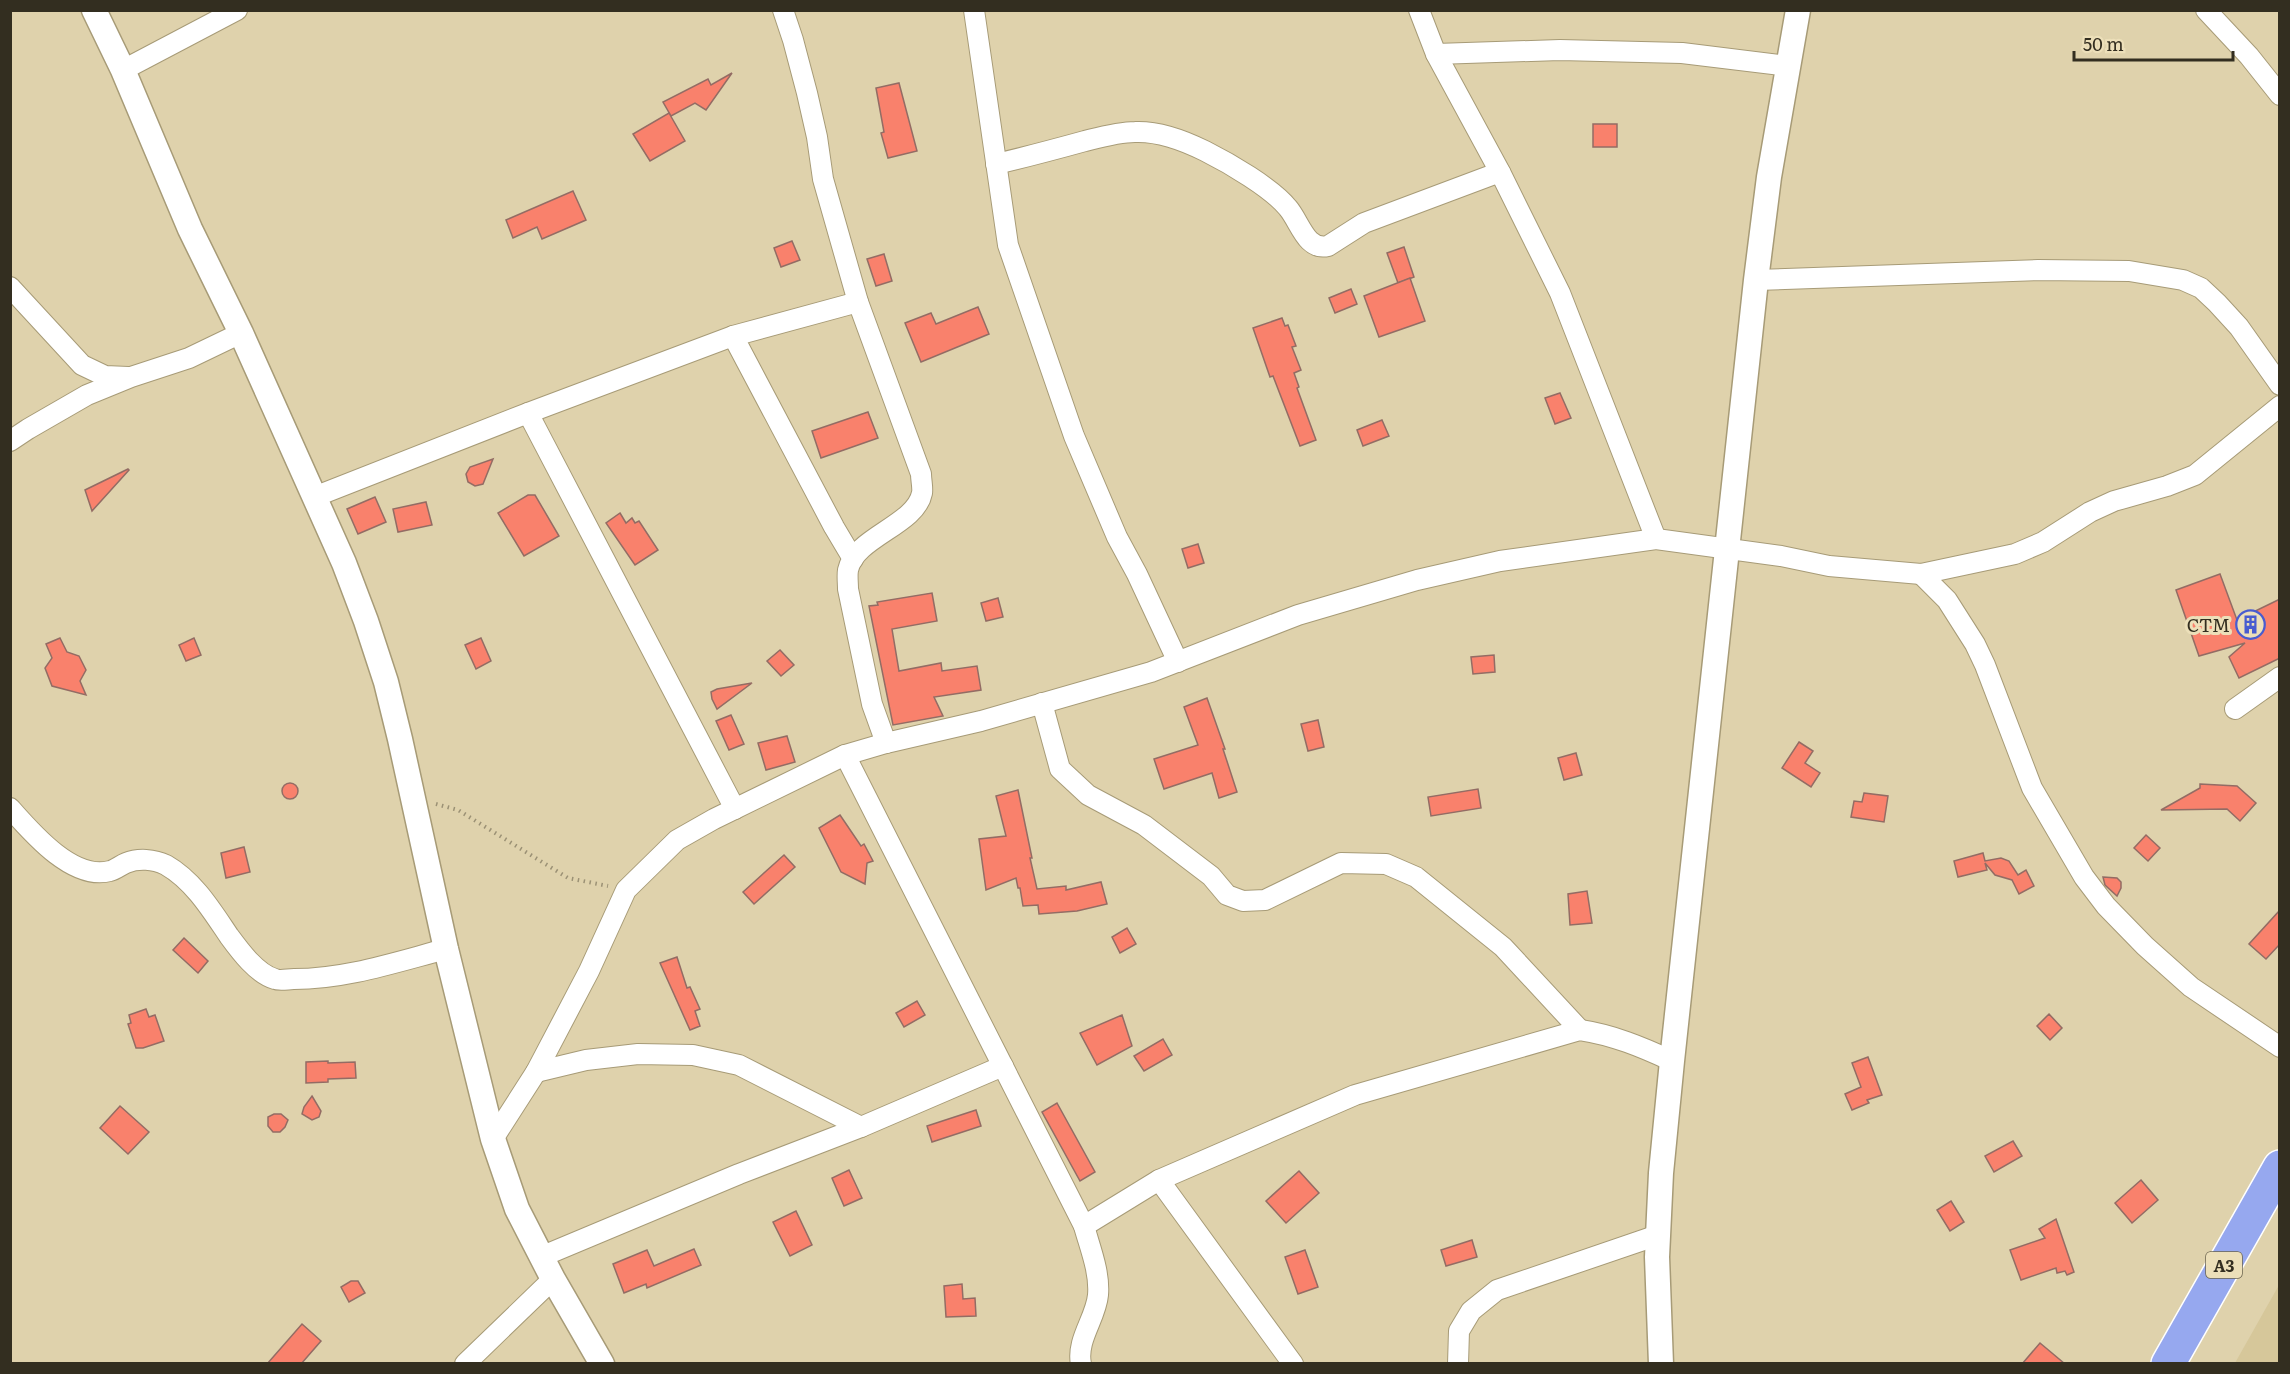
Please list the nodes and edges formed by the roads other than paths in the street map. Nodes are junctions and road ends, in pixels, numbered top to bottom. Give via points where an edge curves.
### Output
1 (94, 10) edge
2 (237, 10) edge
3 (783, 10) edge
4 (974, 10) edge
5 (1419, 10) edge
6 (1798, 10) edge
7 (2206, 10) edge
8 (1436, 54) junction
9 (1788, 66) junction
10 (123, 70) junction
11 (2280, 95) edge
12 (996, 164) junction
13 (1500, 172) junction
14 (1756, 280) junction
15 (10, 287) edge
16 (858, 302) junction
17 (241, 333) junction
18 (733, 336) junction
19 (131, 377) junction
20 (2280, 386) edge
21 (2280, 406) edge
22 (528, 413) junction
23 (10, 441) edge
24 (314, 497) junction
25 (1656, 538) junction
26 (1728, 549) junction
27 (853, 559) junction
28 (1921, 573) junction
29 (1178, 662) junction
30 (2280, 677) edge
31 (1042, 703) junction
32 (2235, 709) dead end
33 (886, 743) junction
34 (846, 755) junction
35 (10, 808) edge
36 (735, 809) junction
37 (446, 948) junction
38 (1580, 1030) junction
39 (2280, 1047) edge
40 (1672, 1061) junction
41 (1003, 1066) junction
42 (536, 1072) junction
43 (861, 1127) junction
44 (493, 1139) junction
45 (2280, 1167) edge
46 (1159, 1180) junction
47 (1084, 1226) junction
48 (1658, 1235) junction
49 (543, 1256) junction
50 (553, 1279) junction
51 (465, 1364) edge
52 (602, 1364) edge
53 (1082, 1364) edge
54 (1293, 1364) edge
55 (1458, 1364) edge
56 (1661, 1364) edge
57 (2168, 1364) edge

1 - 10 street
2 - 10 street
3 - 16 street via 807,93 823,178
4 - 12 street
5 - 8 street
6 - 9 street
7 - 11 street
8 - 9 street via 1560,50 1682,53
8 - 13 street
9 - 14 street
10 - 17 street via 190,229
12 - 13 street via 1136,131 1169,137 1205,151 1275,195 1310,241 1322,247 1364,223
12 - 29 street via 1008,245 1074,436 1117,537
13 - 25 street via 1560,293
14 - 20 street via 2037,270 2130,271 2183,280 2201,288 2239,327
14 - 26 street
15 - 19 street via 82,365 105,376
16 - 18 street
16 - 27 street via 921,474 922,493 900,521
17 - 19 street via 189,358
17 - 24 street
18 - 22 street
18 - 27 street
19 - 23 street via 87,395
21 - 28 street via 2195,475 2115,501 2015,554
22 - 24 street
22 - 36 street
24 - 37 street via 344,563 386,682
25 - 26 street
25 - 29 street via 1500,561 1417,580 1298,615
26 - 28 street via 1829,566
26 - 40 street
27 - 33 street via 848,570 848,590 872,704
28 - 39 street via 1947,600 1975,644 2032,789 2084,877 2106,906 2191,987
29 - 31 street
30 - 32 street
31 - 33 street
31 - 38 street via 1060,769 1088,795 1152,832 1211,876 1227,895 1243,901 1265,900 1341,863 1386,864 1416,878 1503,947
33 - 34 street
34 - 36 street
34 - 41 street
35 - 37 street via 62,859 84,872 109,872 145,859 165,865 209,904 250,963 275,980 309,980 370,970
36 - 42 street via 677,840 626,890
37 - 44 street
38 - 40 street via 1605,1034
38 - 46 street via 1355,1095
40 - 48 street
41 - 43 street
41 - 47 street
42 - 43 street via 586,1060 638,1054 693,1055 739,1065
42 - 44 street
43 - 49 street
44 - 49 street via 517,1209
45 - 57 highway, A3
46 - 47 street
46 - 54 street
47 - 53 street via 1098,1275 1098,1298 1081,1346
48 - 55 street via 1497,1290 1472,1311 1459,1331
48 - 56 street
49 - 50 street
50 - 51 street
50 - 52 street

